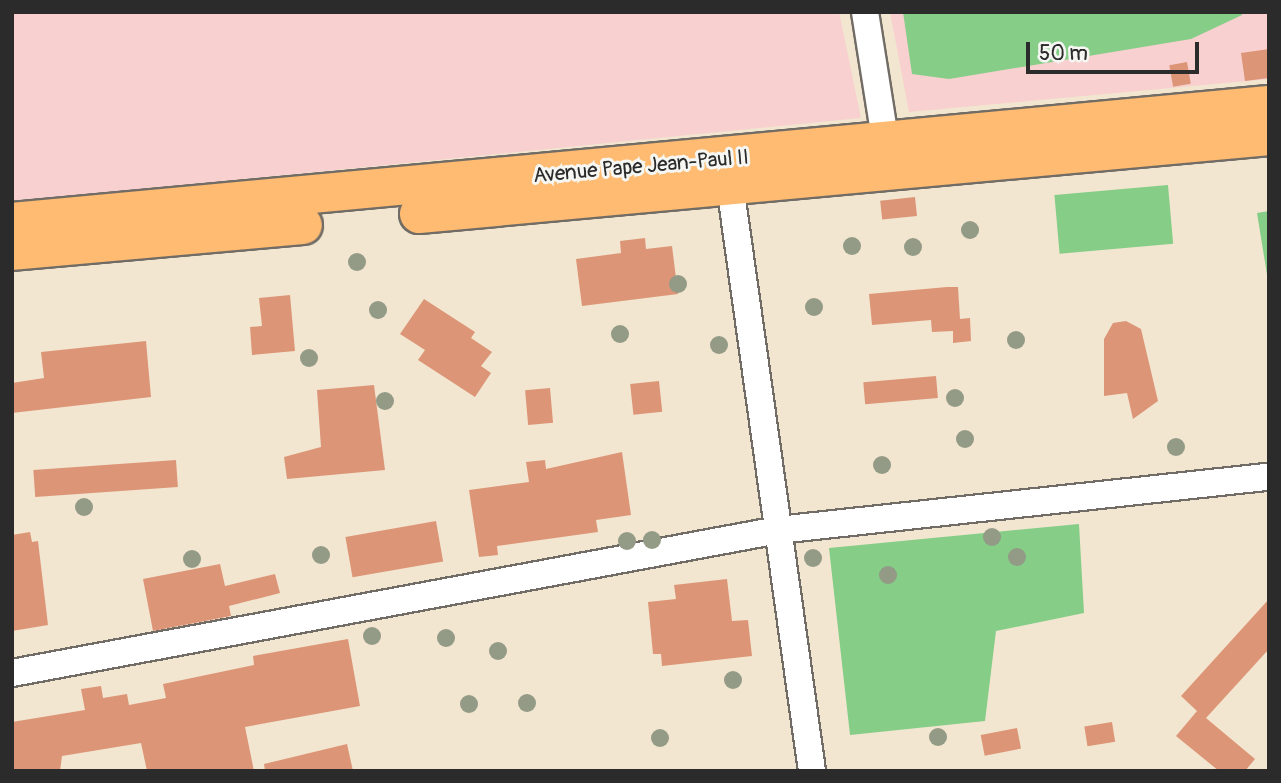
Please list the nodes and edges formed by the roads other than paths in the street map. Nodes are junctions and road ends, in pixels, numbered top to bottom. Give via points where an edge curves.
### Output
1 (865, 12) edge
2 (1269, 105) edge
3 (1269, 136) edge
4 (886, 144) junction
5 (728, 173) junction
6 (12, 222) edge
7 (12, 251) edge
8 (1269, 477) edge
9 (778, 530) junction
10 (12, 673) edge
11 (811, 771) edge

1 - 4 street
2 - 4 main road, Avenue Pape Jean-Paul II
3 - 5 main road, Avenue Pape Jean-Paul II
4 - 5 main road, Avenue Pape Jean-Paul II
5 - 6 main road, Avenue Pape Jean-Paul II
5 - 7 main road, Avenue Pape Jean-Paul II
5 - 9 street
8 - 9 street
9 - 10 street
9 - 11 street

